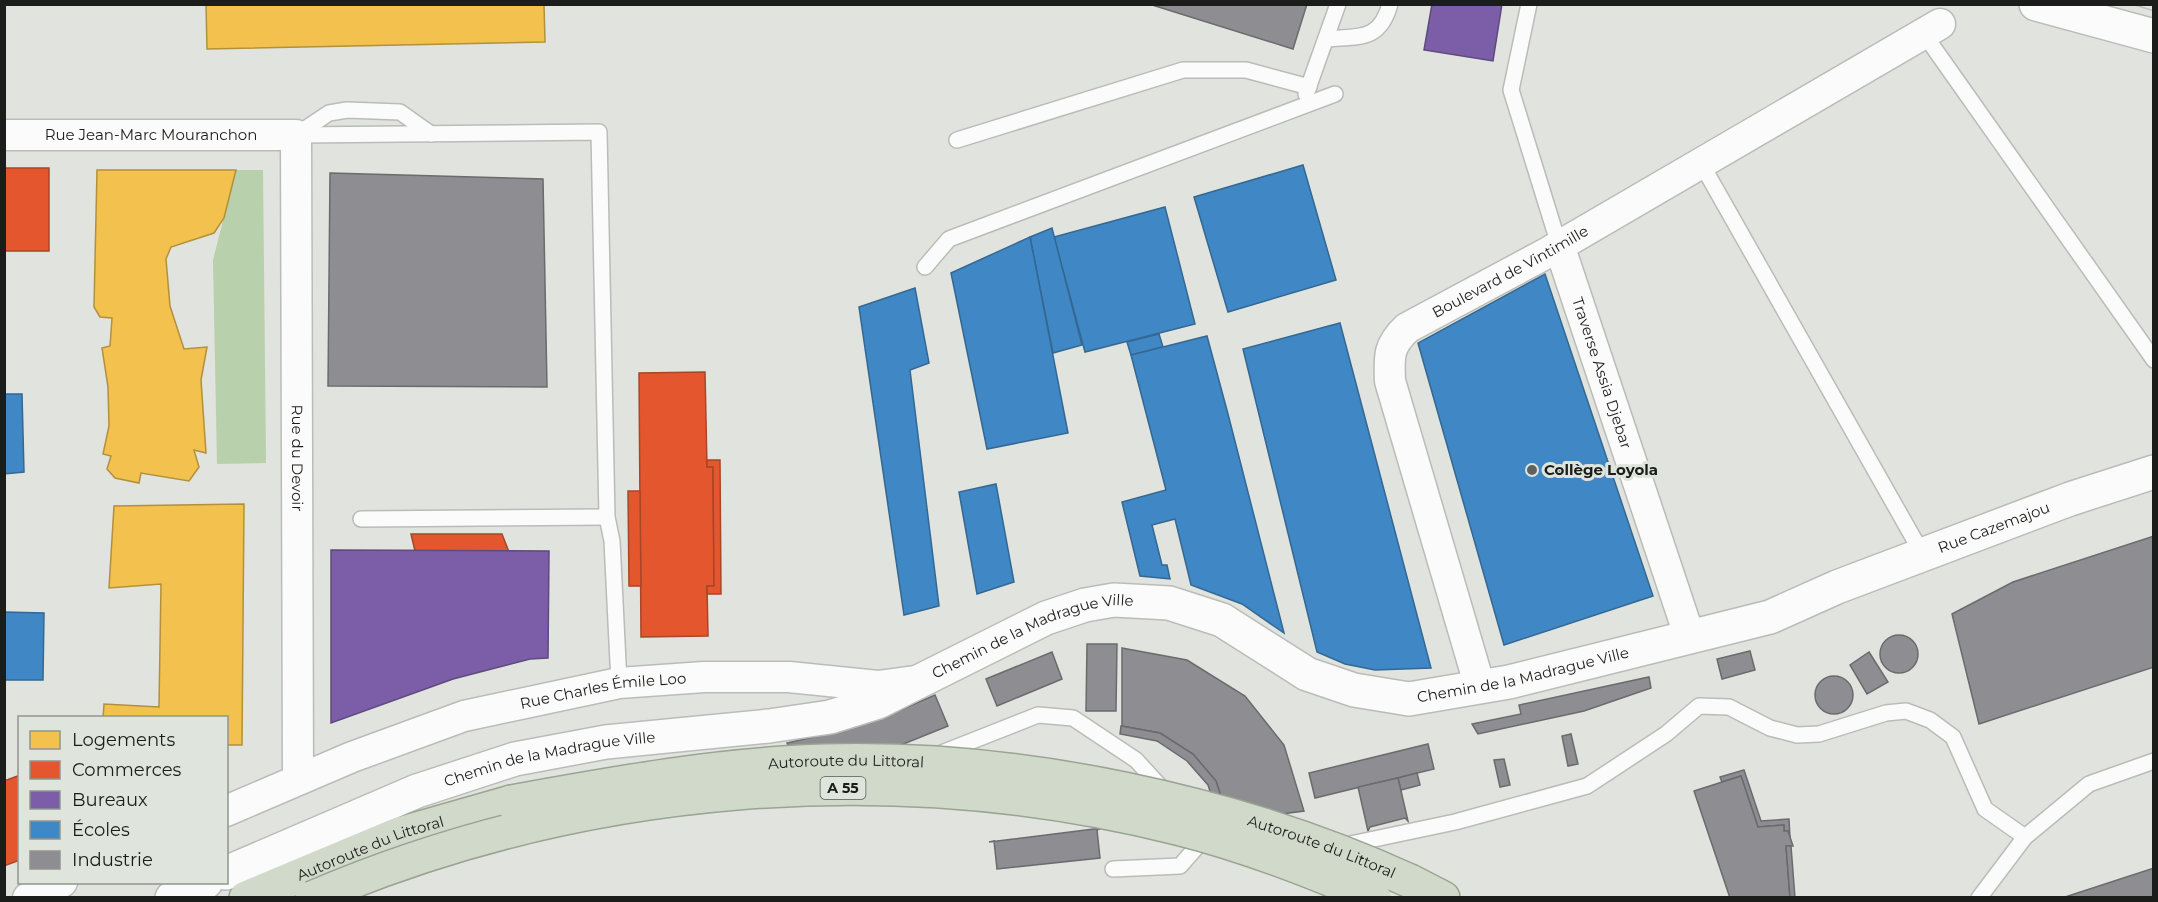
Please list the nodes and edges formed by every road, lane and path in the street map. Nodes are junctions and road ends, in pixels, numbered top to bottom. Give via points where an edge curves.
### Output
1 (1338, 4) edge
2 (1390, 4) edge
3 (1529, 4) edge
4 (2036, 4) edge
5 (1932, 29) joint
6 (2154, 36) edge
7 (1328, 39) junction
8 (1309, 87) junction
9 (1335, 94) dead end
10 (1301, 108) junction
11 (431, 134) junction
12 (4, 135) edge
13 (296, 135) junction
14 (957, 140) dead end
15 (1701, 163) junction
16 (1559, 245) junction
17 (925, 267) dead end
18 (2154, 360) edge
19 (2154, 472) edge
20 (607, 518) junction
21 (361, 519) dead end
22 (1923, 555) junction
23 (1837, 587) joint
24 (1690, 638) junction
25 (918, 681) junction
26 (619, 683) junction
27 (1480, 687) junction
28 (939, 754) dead end
29 (2154, 761) edge
30 (298, 779) junction
31 (228, 810) edge
32 (2025, 837) junction
33 (1201, 842) junction
34 (1113, 869) dead end
35 (228, 872) edge
36 (57, 884) edge
37 (201, 884) edge
38 (28, 897) edge
39 (172, 897) edge
40 (246, 897) edge
41 (312, 897) edge
42 (1374, 897) edge
43 (1443, 897) edge
44 (1979, 897) edge

1 - 7 lane
2 - 7 lane via 1385,21 1371,36
3 - 16 lane via 1510,90
4 - 6 street
5 - 15 street, Boulevard de Vintimille
5 - 18 lane
7 - 8 lane
8 - 10 lane
8 - 14 lane via 1246,70 1183,70
9 - 10 lane
10 - 17 lane via 950,239
11 - 13 lane
11 - 13 lane via 400,112 347,110 329,114
11 - 20 lane via 599,132
12 - 13 street, Rue Jean-Marc Mouranchon
13 - 30 street, Rue du Devoir
15 - 16 street, Boulevard de Vintimille
15 - 22 lane
16 - 24 street, Traverse Assia Djebar
16 - 27 street, Boulevard de Vintimille via 1407,327 1396,338 1389,355 1390,381
19 - 22 street, Rue Cazemajou
20 - 21 lane
20 - 26 lane via 612,541
22 - 23 street, Rue Cazemajou
23 - 24 street, Chemin de la Madrague Ville via 1770,617
24 - 27 street, Chemin de la Madrague Ville
25 - 26 street, Rue Charles Émile Loo via 878,686 789,677 704,677
25 - 27 street, Chemin de la Madrague Ville via 1046,618 1114,600 1169,603 1222,620 1307,675 1354,690 1409,699
25 - 35 street, Chemin de la Madrague Ville via 878,702 830,717 606,742 515,759 417,791
26 - 30 street, Rue Charles Émile Loo via 464,716
28 - 33 lane via 1038,715 1073,718 1136,760 1163,786
29 - 32 lane via 2089,784
30 - 31 street, Rue Charles Émile Loo
32 - 33 lane via 1984,809 1953,737 1930,720 1906,711 1886,713 1820,734 1797,735 1770,728 1729,707 1699,706 1666,734 1587,786 1455,822 1344,846 1247,856
32 - 44 lane
33 - 34 lane via 1180,866
36 - 38 street
37 - 39 street
40 - 43 highway, Autoroute du Littoral / A 55, bridge via 399,834 511,802 667,774 827,761 932,764 1042,775 1120,788 1280,830 1364,860
41 - 42 highway, Autoroute du Littoral / A 55, bridge via 394,866 567,817 660,801 826,788 907,789 1000,797 1177,828 1270,856

